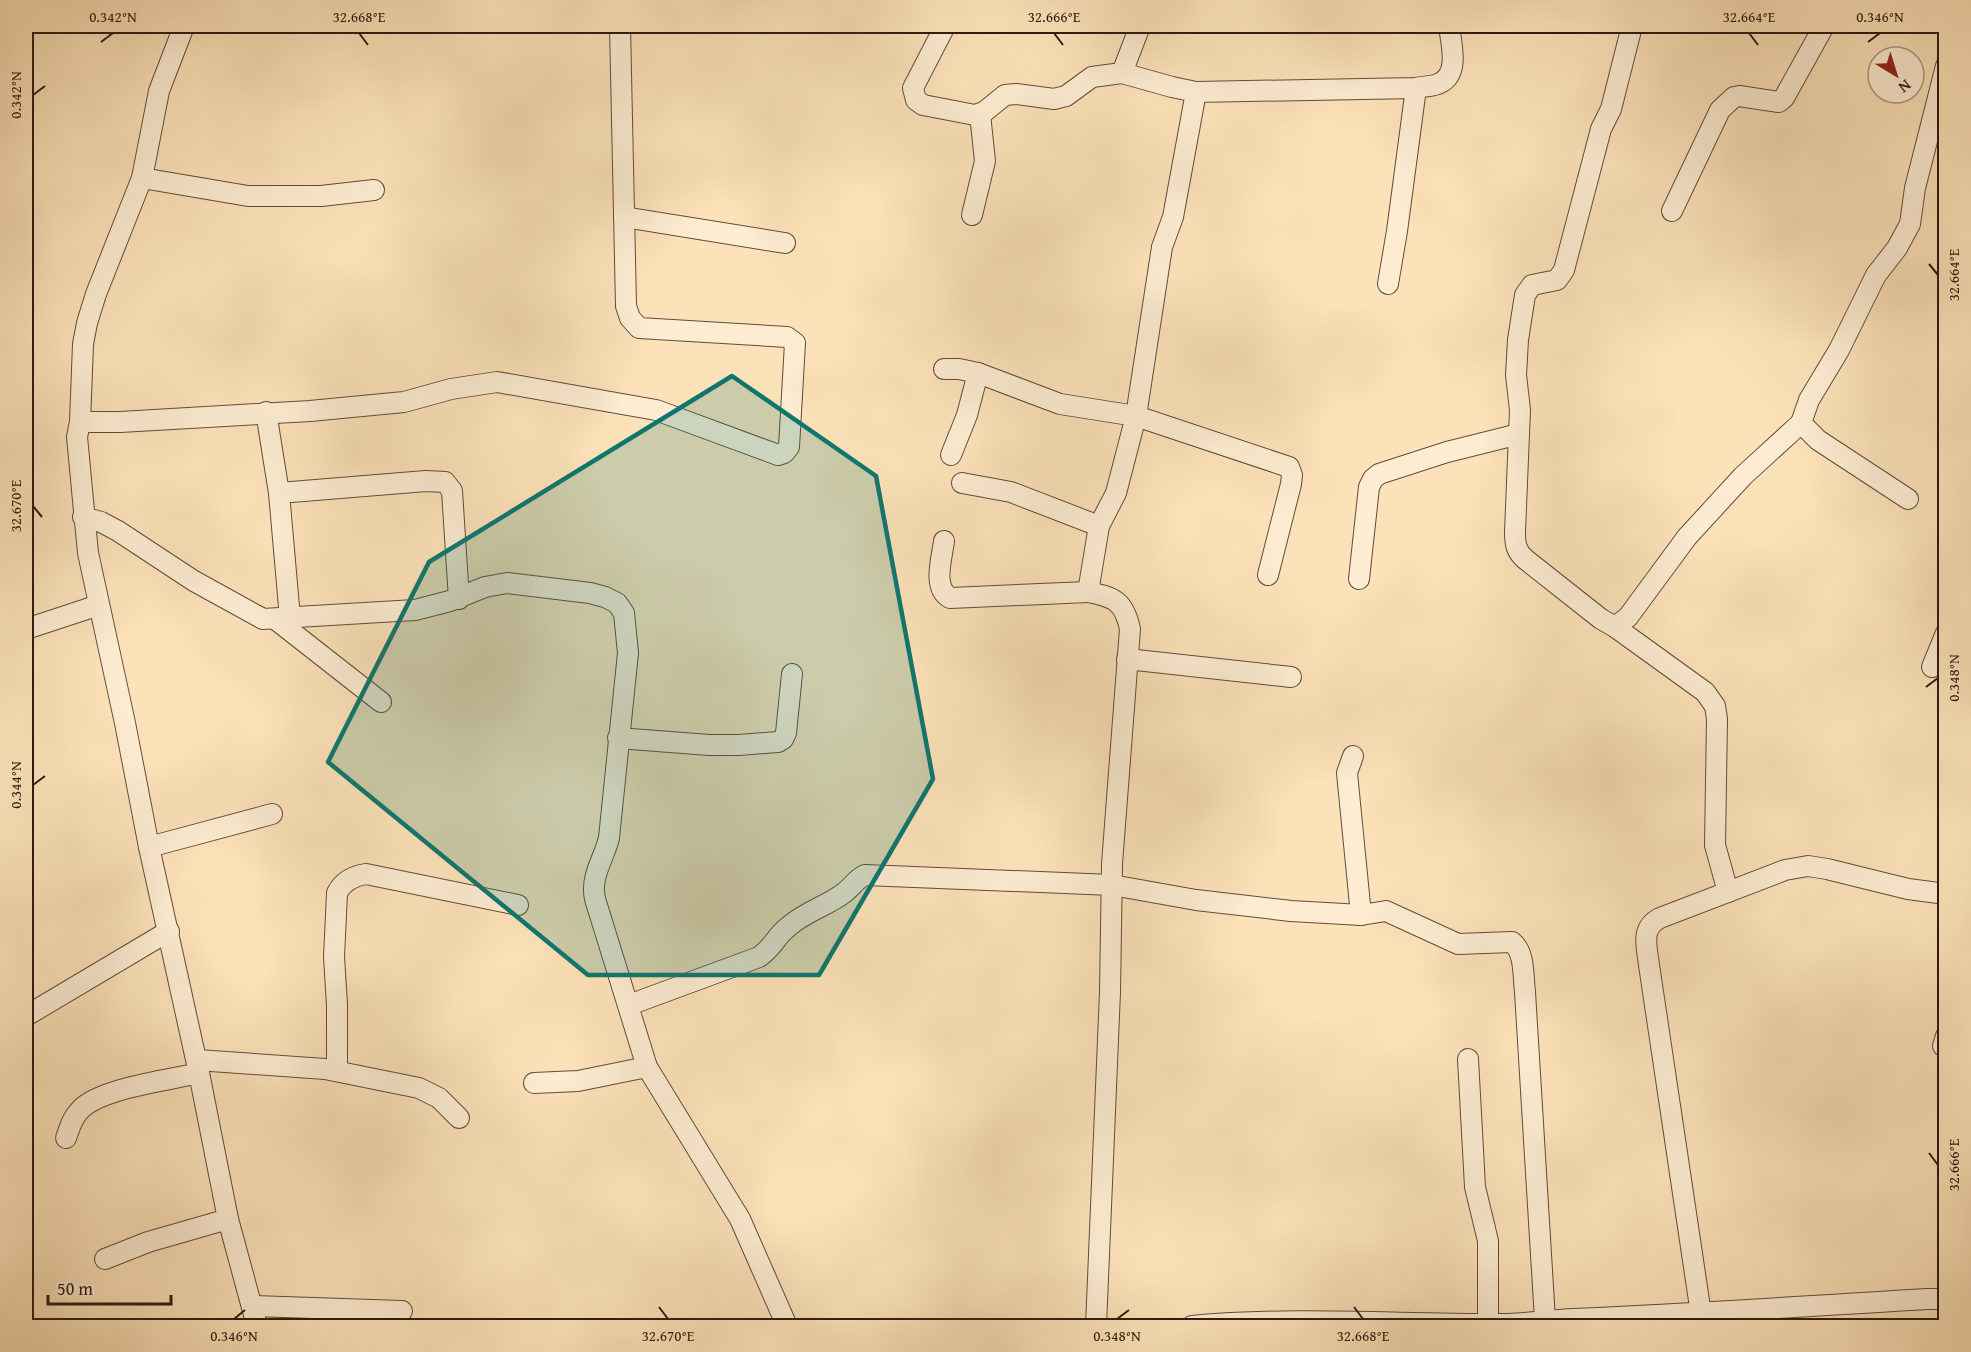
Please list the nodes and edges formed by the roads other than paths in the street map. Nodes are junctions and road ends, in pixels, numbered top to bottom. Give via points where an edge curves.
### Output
1 (184, 26) edge
2 (620, 26) edge
3 (945, 26) edge
4 (1140, 26) edge
5 (1449, 26) edge
6 (1632, 26) edge
7 (1824, 26) edge
8 (1946, 66) edge
9 (1122, 73) junction
10 (1416, 88) junction
11 (1196, 92) junction
12 (980, 114) junction
13 (142, 178) junction
14 (374, 190) dead end
15 (1672, 211) dead end
16 (972, 215) dead end
17 (624, 217) junction
18 (785, 243) dead end
19 (1388, 284) dead end
20 (944, 369) dead end
21 (978, 373) junction
22 (266, 412) junction
23 (1136, 416) junction
24 (80, 422) junction
25 (1801, 423) junction
26 (1519, 434) junction
27 (951, 455) dead end
28 (962, 483) dead end
29 (279, 493) junction
30 (1908, 499) dead end
31 (83, 517) junction
32 (1099, 526) junction
33 (944, 542) dead end
34 (1268, 576) dead end
35 (1359, 579) dead end
36 (1088, 592) junction
37 (459, 598) junction
38 (99, 605) junction
39 (282, 618) junction
40 (1615, 627) junction
41 (26, 629) edge
42 (1946, 633) edge
43 (1127, 659) junction
44 (1932, 667) dead end
45 (792, 674) dead end
46 (1291, 677) dead end
47 (381, 702) dead end
48 (618, 738) junction
49 (1353, 756) dead end
50 (272, 814) dead end
51 (149, 847) junction
52 (1112, 885) junction
53 (1728, 892) junction
54 (1946, 894) edge
55 (518, 906) dead end
56 (1361, 915) junction
57 (169, 931) junction
58 (629, 1005) junction
59 (26, 1016) edge
60 (1468, 1059) dead end
61 (198, 1066) junction
62 (647, 1067) junction
63 (337, 1071) junction
64 (534, 1083) dead end
65 (459, 1118) dead end
66 (66, 1138) dead end
67 (228, 1219) junction
68 (105, 1259) dead end
69 (1946, 1299) edge
70 (253, 1306) junction
71 (402, 1311) dead end
72 (1701, 1314) junction
73 (1545, 1320) junction
74 (1488, 1323) junction
75 (1315, 1324) edge
76 (1235, 1325) edge
77 (1511, 1325) edge
78 (258, 1326) edge
79 (787, 1326) edge
80 (1096, 1326) edge
81 (1192, 1326) edge

1 - 13 street via 159,91
2 - 17 street
3 - 12 street via 914,86 914,96 930,107
4 - 9 street
5 - 10 street via 1449,76 1441,83
6 - 26 street via 1564,270 1557,280 1532,285 1525,295 1516,375
7 - 15 street via 1784,98 1779,102 1739,96 1720,110
8 - 25 street via 1915,188 1910,224 1876,275 1809,400
9 - 11 street
9 - 12 street via 1092,77 1066,96 1054,99 1005,95
10 - 11 street
10 - 19 street
11 - 23 street via 1173,217 1162,248
12 - 16 street via 985,161
13 - 14 street via 248,196 321,196
13 - 24 street via 87,322
17 - 18 street
17 - 22 street via 626,306 639,328 787,337 795,343 789,447 784,453 778,455 656,410 497,382 404,402
20 - 21 street
21 - 23 street via 1060,404
21 - 27 street
22 - 24 street
22 - 29 street
23 - 32 street via 1116,493
23 - 34 street via 1289,467 1292,484
24 - 31 street via 77,437
25 - 30 street via 1818,440
25 - 40 street via 1743,476 1687,537 1628,617
26 - 35 street via 1447,452 1373,479
26 - 40 street via 1517,550
28 - 32 street via 1011,492
29 - 37 street via 445,482 452,491
29 - 39 street
31 - 38 street
31 - 39 street via 118,531 256,616
32 - 36 street
33 - 36 street via 939,579 943,592 950,598
36 - 43 street via 1113,598 1124,610 1130,629
37 - 39 street via 415,610
37 - 48 street via 495,584 519,583 590,593 617,603 624,613 628,653
38 - 41 street
38 - 51 street
39 - 47 street
40 - 53 street via 1705,692 1715,706 1715,845
42 - 44 street
43 - 46 street
43 - 52 street
45 - 48 street via 786,733 778,742 709,745
48 - 58 street via 609,838 593,890
49 - 56 street via 1347,773
50 - 51 street
51 - 57 street
52 - 56 street via 1196,900
52 - 58 street via 865,875 844,893 791,924 759,957
52 - 80 street
53 - 54 street via 1785,870 1818,867
53 - 72 street via 1653,922 1646,936
55 - 63 street via 366,874 341,886 337,893 334,957
56 - 73 street via 1386,911 1458,944 1509,941 1518,946 1525,992
57 - 59 street
57 - 61 street
58 - 62 street
60 - 74 street via 1475,1187 1488,1241
61 - 63 street via 283,1065
61 - 66 street via 102,1095 71,1121
61 - 67 street
62 - 64 street via 578,1081
62 - 79 street via 740,1219
63 - 65 street via 428,1091
67 - 68 street
67 - 70 street
69 - 72 street
70 - 71 street
70 - 78 street
72 - 73 street
73 - 77 street
74 - 75 street
74 - 77 street
75 - 76 street
76 - 81 street

